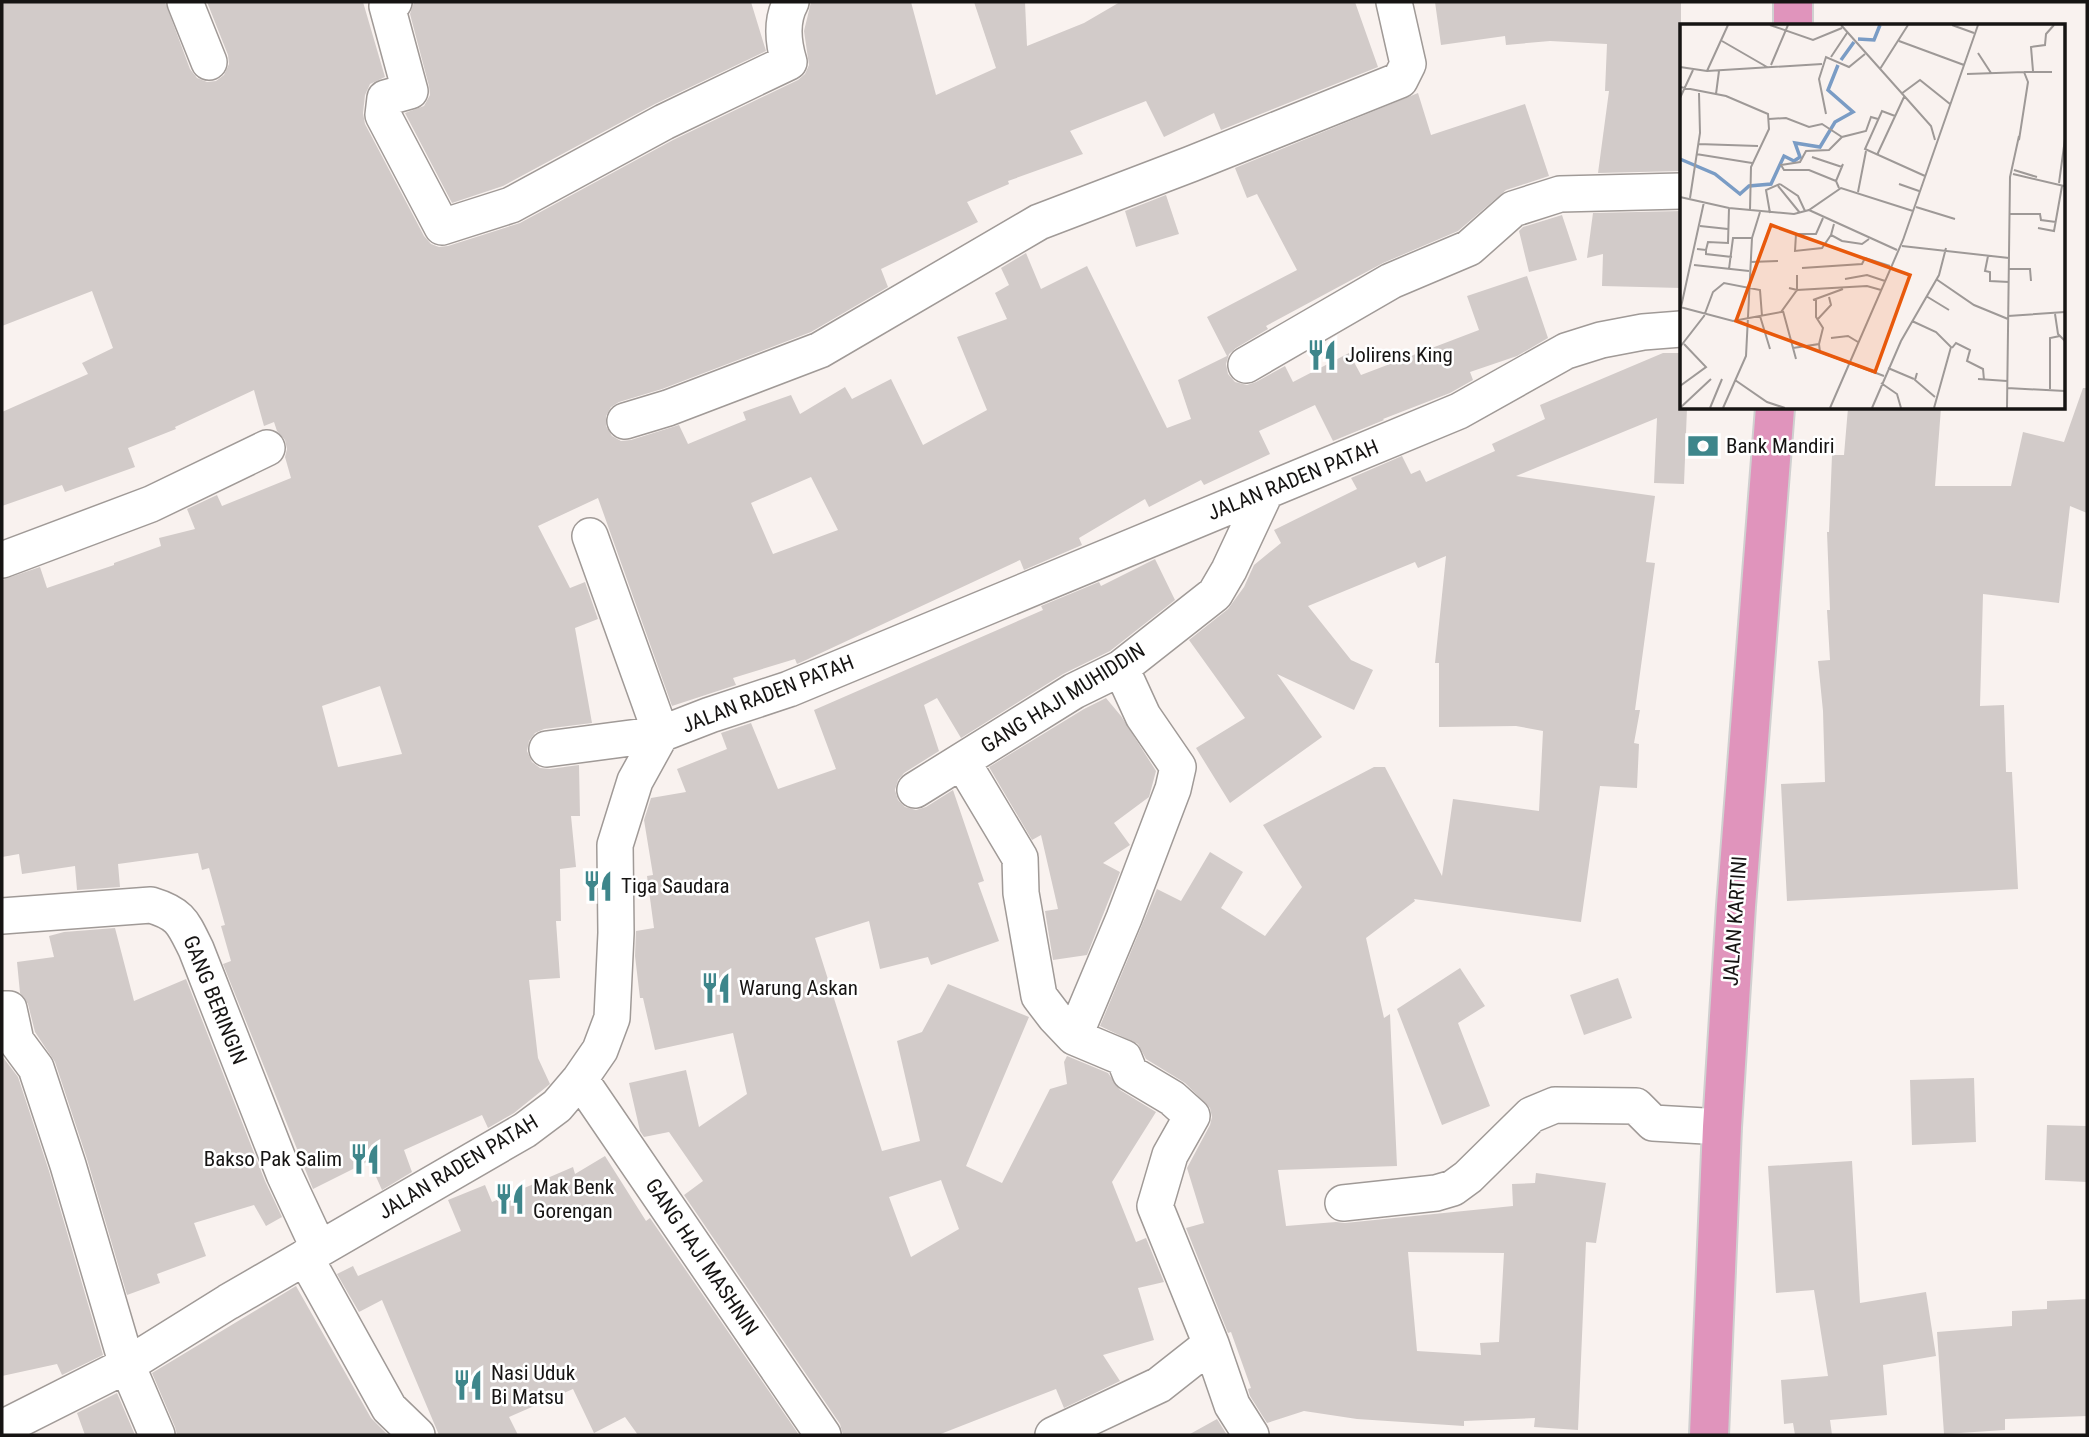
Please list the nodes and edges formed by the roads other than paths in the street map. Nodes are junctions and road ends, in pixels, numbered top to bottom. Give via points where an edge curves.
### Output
1 (185, 2) edge
2 (394, 2) edge
3 (791, 2) edge
4 (1394, 2) edge
5 (209, 62) dead end
6 (1680, 191) edge
7 (1680, 330) edge
8 (1246, 365) dead end
9 (1775, 410) edge
10 (625, 421) dead end
11 (267, 448) dead end
12 (1266, 491) junction
13 (590, 536) dead end
14 (2, 560) edge
15 (1121, 668) junction
16 (661, 734) junction
17 (547, 749) dead end
18 (962, 761) junction
19 (915, 790) dead end
20 (2, 916) edge
21 (2, 1009) edge
22 (1074, 1037) junction
23 (580, 1079) junction
24 (1722, 1128) junction
25 (1343, 1203) dead end
26 (312, 1253) junction
27 (1211, 1345) junction
28 (127, 1365) junction
29 (2, 1428) edge
30 (157, 1435) edge
31 (416, 1435) edge
32 (823, 1435) edge
33 (1053, 1435) edge
34 (1251, 1435) edge
35 (1709, 1435) edge

1 - 5 street
2 - 3 street via 387,6 410,91 385,98 383,115 442,227 510,205 664,121 789,62 783,43
4 - 10 street via 1408,64 1400,80 1039,222 820,350
6 - 8 street via 1560,194 1513,209 1469,248 1391,281
7 - 12 street, JALAN RADEN PATAH via 1622,336 1566,351 1459,411
9 - 24 highway, JALAN KARTINI
11 - 14 street via 151,504
12 - 15 street, GANG HAJI MUHIDDIN via 1215,594
12 - 16 street, JALAN RADEN PATAH via 789,689
13 - 16 street
15 - 18 street, GANG HAJI MUHIDDIN via 1074,691
15 - 22 street via 1143,716 1178,766 1124,918
16 - 17 street
16 - 23 street, JALAN RADEN PATAH via 635,781 615,845 617,933 612,1018 600,1050
18 - 19 street, GANG HAJI MUHIDDIN
18 - 22 street via 1020,858 1021,893 1039,996
20 - 26 street, GANG BERINGIN via 152,905 172,912 196,949
21 - 28 street via 9,1009 16,1041 36,1068
22 - 27 street via 1124,1058 1130,1073 1192,1116 1170,1155 1155,1206
23 - 26 street, JALAN RADEN PATAH via 525,1130
23 - 32 street, GANG HAJI MASHNIN
24 - 25 street via 1653,1123 1636,1106 1555,1105 1531,1115 1453,1188
24 - 35 highway, JALAN KARTINI
26 - 28 street, JALAN RADEN PATAH
26 - 31 street, GANG BERINGIN via 389,1408
27 - 33 street via 1159,1385
27 - 34 street via 1232,1405
28 - 29 street, JALAN RADEN PATAH
28 - 30 street

